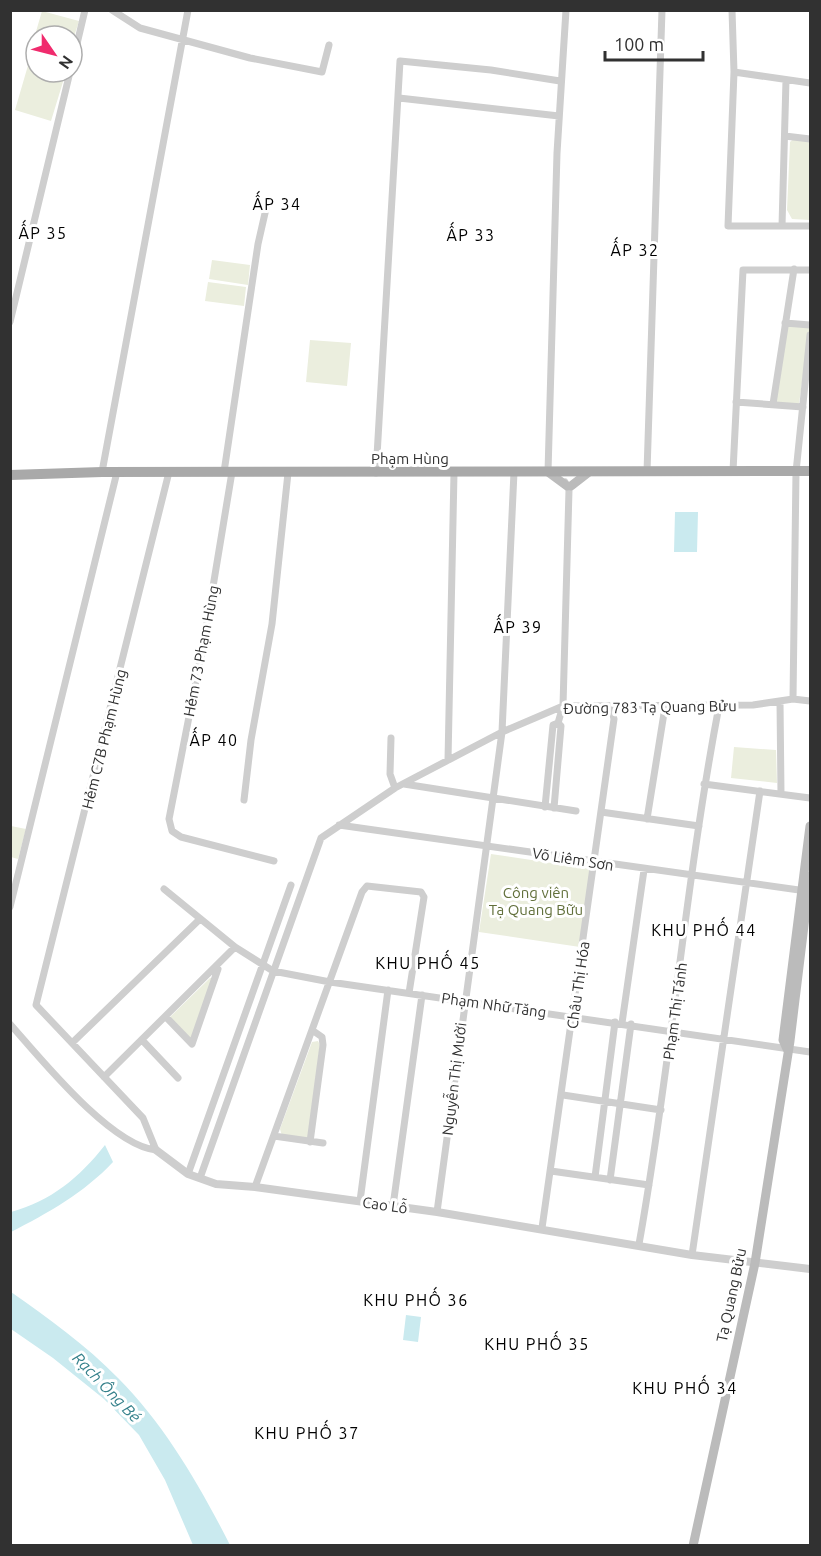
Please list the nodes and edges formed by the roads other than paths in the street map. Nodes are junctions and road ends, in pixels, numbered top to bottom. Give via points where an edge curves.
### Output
1 (112, 10) edge
2 (188, 10) edge
3 (566, 10) edge
4 (662, 10) edge
5 (732, 10) edge
6 (180, 40) junction
7 (329, 45) dead end
8 (734, 72) junction
9 (786, 80) junction
10 (560, 81) junction
11 (810, 83) edge
12 (67, 84) edge
13 (399, 98) junction
14 (559, 116) junction
15 (784, 136) junction
16 (810, 139) edge
17 (268, 200) dead end
18 (782, 226) junction
19 (810, 226) edge
20 (794, 269) junction
21 (810, 270) edge
22 (10, 322) edge
23 (785, 323) junction
24 (810, 325) edge
25 (810, 334) edge
26 (736, 402) junction
27 (773, 404) junction
28 (803, 407) junction
29 (589, 471) junction
30 (733, 471) junction
31 (810, 471) edge
32 (102, 472) junction
33 (117, 472) junction
34 (169, 472) junction
35 (228, 472) junction
36 (288, 472) junction
37 (513, 472) junction
38 (548, 472) junction
39 (569, 472) junction
40 (646, 472) junction
41 (796, 472) junction
42 (376, 473) junction
43 (454, 473) junction
44 (10, 475) edge
45 (569, 487) junction
46 (793, 699) junction
47 (780, 701) junction
48 (810, 701) edge
49 (563, 706) junction
50 (719, 706) junction
51 (611, 707) junction
52 (665, 707) junction
53 (558, 723) junction
54 (502, 732) junction
55 (391, 738) dead end
56 (448, 760) junction
57 (403, 784) junction
58 (704, 784) junction
59 (395, 788) junction
60 (760, 791) junction
61 (781, 794) junction
62 (810, 798) edge
63 (492, 799) junction
64 (244, 800) dead end
65 (545, 807) junction
66 (554, 808) junction
67 (576, 811) dead end
68 (601, 812) junction
69 (647, 819) junction
70 (338, 824) junction
71 (699, 826) junction
72 (810, 826) edge
73 (486, 844) junction
74 (274, 861) dead end
75 (596, 863) junction
76 (644, 870) junction
77 (810, 876) edge
78 (693, 877) junction
79 (747, 884) junction
80 (291, 885) dead end
81 (164, 889) dead end
82 (805, 891) junction
83 (10, 907) edge
84 (200, 919) junction
85 (235, 947) junction
86 (263, 964) junction
87 (219, 966) junction
88 (273, 970) junction
89 (330, 982) junction
90 (387, 990) junction
91 (409, 993) junction
92 (422, 995) junction
93 (464, 1001) junction
94 (573, 1016) junction
95 (166, 1017) junction
96 (618, 1022) junction
97 (10, 1024) edge
98 (631, 1024) junction
99 (312, 1030) junction
100 (672, 1031) junction
101 (141, 1040) junction
102 (724, 1041) junction
103 (72, 1043) junction
104 (787, 1049) junction
105 (810, 1052) edge
106 (104, 1077) junction
107 (178, 1078) dead end
108 (563, 1095) junction
109 (604, 1102) junction
110 (621, 1104) junction
111 (661, 1110) junction
112 (274, 1136) junction
113 (310, 1142) junction
114 (323, 1143) dead end
115 (156, 1150) junction
116 (551, 1171) junction
117 (188, 1174) junction
118 (595, 1177) junction
119 (200, 1178) junction
120 (610, 1180) junction
121 (649, 1185) junction
122 (255, 1186) junction
123 (360, 1201) junction
124 (393, 1206) junction
125 (437, 1212) junction
126 (542, 1228) junction
127 (639, 1244) junction
128 (692, 1255) junction
129 (755, 1263) junction
130 (810, 1269) edge
131 (693, 1545) edge

1 - 6 street via 140,28
2 - 6 street
3 - 10 street
4 - 40 street
5 - 8 street
6 - 7 street via 322,72
6 - 32 street
8 - 9 street
8 - 18 street via 728,225
9 - 11 street
9 - 15 street
10 - 13 street via 400,61
10 - 14 street
12 - 22 street
13 - 14 street
13 - 42 street
14 - 38 street
15 - 16 street
15 - 18 street
17 - 35 street, Hẻm 73 Phạm Hùng via 258,244
18 - 19 street
20 - 21 street
20 - 23 street
20 - 26 street via 743,270
23 - 24 street
23 - 27 street
25 - 28 street
26 - 27 street
26 - 30 street
27 - 28 street
28 - 41 street
29 - 39 main road, Phạm Hùng
29 - 40 main road, Phạm Hùng
29 - 45 main road
30 - 40 main road, Phạm Hùng
30 - 41 main road, Phạm Hùng
31 - 41 main road, Phạm Hùng
32 - 33 main road, Phạm Hùng
32 - 44 main road, Phạm Hùng
33 - 34 main road, Phạm Hùng
33 - 83 street
34 - 35 main road, Phạm Hùng
34 - 103 street, Hẻm C7B Phạm Hùng via 36,1005
35 - 36 main road, Phạm Hùng
35 - 74 street, Hẻm 73 Phạm Hùng via 205,635 169,819 172,831 181,837
36 - 42 main road, Phạm Hùng
36 - 64 street via 272,624
37 - 38 main road, Phạm Hùng
37 - 43 main road, Phạm Hùng
37 - 54 street, Nguyễn Thị Mười
38 - 39 main road, Phạm Hùng
38 - 45 main road
39 - 45 street
41 - 46 street
42 - 43 main road, Phạm Hùng
43 - 56 street
45 - 49 street
46 - 47 street, Đường 783 Tạ Quang Bửu
46 - 48 street, Đường 783 Tạ Quang Bửu
47 - 50 street, Đường 783 Tạ Quang Bửu
47 - 61 street
49 - 51 street, Đường 783 Tạ Quang Bửu
49 - 53 street
49 - 54 street, Đường 783 Tạ Quang Bửu
50 - 52 street, Đường 783 Tạ Quang Bửu
50 - 58 street, Phạm Thị Tánh
51 - 52 street, Đường 783 Tạ Quang Bửu
51 - 68 street, Châu Thị Hóa via 614,719
52 - 69 street
53 - 65 street via 553,725
53 - 66 street via 561,726
54 - 56 street, Đường 783 Tạ Quang Bửu
54 - 63 street, Nguyễn Thị Mười
55 - 59 street via 390,774
56 - 57 street, Đường 783 Tạ Quang Bửu
57 - 59 street, Đường 783 Tạ Quang Bửu
57 - 63 street
58 - 60 street
58 - 71 street, Phạm Thị Tánh
59 - 70 street, Đường 783 Tạ Quang Bửu
60 - 61 street
60 - 79 street
61 - 62 street
63 - 65 street
63 - 73 street, Nguyễn Thị Mười
65 - 66 street
66 - 67 street
68 - 69 street
68 - 75 street, Châu Thị Hóa
69 - 71 street
70 - 73 street, Võ Liêm Sơn
70 - 88 street, Đường 783 Tạ Quang Bửu via 321,838
71 - 78 street, Phạm Thị Tánh
72 - 82 main road, Tạ Quang Bửu
73 - 75 street, Võ Liêm Sơn
73 - 93 street, Nguyễn Thị Mười
75 - 76 street, Võ Liêm Sơn
75 - 94 street, Châu Thị Hóa
76 - 78 street, Võ Liêm Sơn
76 - 96 street
77 - 82 main road, Tạ Quang Bửu
78 - 79 street, Võ Liêm Sơn
78 - 100 street, Phạm Thị Tánh
79 - 82 street, Võ Liêm Sơn
79 - 102 street
80 - 86 street
81 - 84 street, Phạm Nhữ Tăng
82 - 104 main road, Tạ Quang Bửu via 783,1040
84 - 85 street, Phạm Nhữ Tăng
84 - 103 street
85 - 86 street, Phạm Nhữ Tăng
85 - 87 street
86 - 88 street, Phạm Nhữ Tăng
86 - 117 street
87 - 95 street
87 - 95 street via 192,1044
88 - 89 street, Phạm Nhữ Tăng
88 - 119 street, Đường 783 Tạ Quang Bửu
89 - 90 street, Phạm Nhữ Tăng
89 - 91 street via 364,888 382,886 421,892 424,897
89 - 99 street
90 - 91 street, Phạm Nhữ Tăng
90 - 123 street
91 - 92 street, Phạm Nhữ Tăng
92 - 93 street, Phạm Nhữ Tăng
92 - 124 street
93 - 94 street, Phạm Nhữ Tăng
93 - 125 street, Nguyễn Thị Mười
94 - 96 street, Phạm Nhữ Tăng
94 - 108 street, Châu Thị Hóa
95 - 101 street
96 - 98 street, Phạm Nhữ Tăng
96 - 109 street
97 - 115 street via 102,1121 136,1146
98 - 100 street, Phạm Nhữ Tăng
98 - 110 street
99 - 112 street
99 - 113 street via 322,1037 323,1045
100 - 102 street, Phạm Nhữ Tăng
100 - 111 street, Phạm Thị Tánh
101 - 106 street
101 - 107 street
102 - 104 street, Phạm Nhữ Tăng
102 - 128 street
103 - 106 street
104 - 105 street, Phạm Nhữ Tăng
104 - 129 main road, Tạ Quang Bửu
106 - 115 street via 143,1118
108 - 109 street
108 - 116 street, Châu Thị Hóa
109 - 110 street
109 - 118 street
110 - 111 street
110 - 120 street
111 - 121 street, Phạm Thị Tánh
112 - 113 street
112 - 122 street
113 - 114 street
115 - 117 street, Cao Lỗ
116 - 118 street
116 - 126 street, Châu Thị Hóa
117 - 119 street, Cao Lỗ
118 - 120 street
119 - 122 street, Cao Lỗ via 216,1184
120 - 121 street
121 - 127 street, Phạm Thị Tánh
122 - 123 street, Cao Lỗ
123 - 124 street, Cao Lỗ
124 - 125 street, Cao Lỗ
125 - 126 street, Cao Lỗ
126 - 127 street, Cao Lỗ
127 - 128 street, Cao Lỗ
128 - 129 street, Cao Lỗ
129 - 130 street, Cao Lỗ
129 - 131 main road, Tạ Quang Bửu

